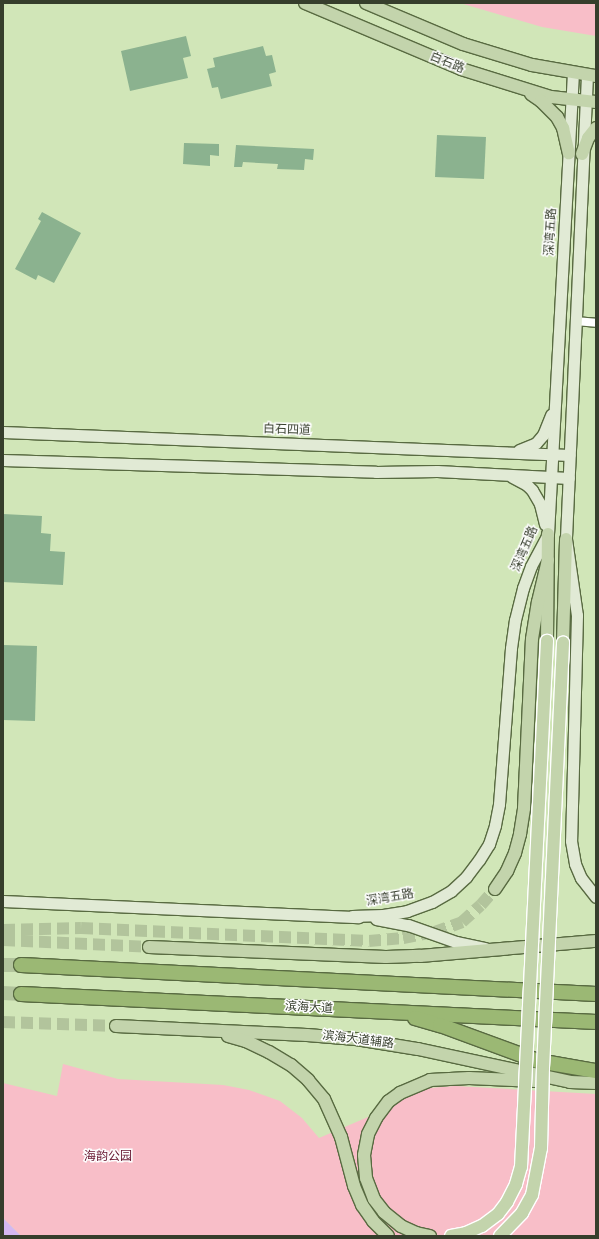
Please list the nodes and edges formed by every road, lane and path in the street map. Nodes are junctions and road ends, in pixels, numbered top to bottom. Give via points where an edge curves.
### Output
1 (305, 3) edge
2 (366, 3) edge
3 (573, 73) junction
4 (592, 75) edge
5 (521, 88) junction
6 (571, 100) junction
7 (590, 102) edge
8 (596, 128) edge
9 (569, 153) junction
10 (582, 154) junction
11 (575, 321) junction
12 (596, 322) edge
13 (555, 401) junction
14 (3, 432) edge
15 (507, 452) junction
16 (552, 454) junction
17 (570, 455) junction
18 (3, 460) edge
19 (503, 474) junction
20 (551, 477) junction
21 (569, 478) junction
22 (548, 534) junction
23 (566, 539) junction
24 (548, 560) junction
25 (495, 889) tunnel mouth
26 (596, 897) edge
27 (3, 901) edge
28 (352, 916) junction
29 (596, 941) edge
30 (149, 947) tunnel mouth
31 (494, 949) junction
32 (21, 965) tunnel mouth
33 (21, 994) tunnel mouth
34 (596, 994) edge
35 (385, 1011) junction
36 (596, 1022) edge
37 (116, 1026) tunnel mouth
38 (197, 1030) junction
39 (596, 1071) edge
40 (570, 1082) junction
41 (596, 1083) edge
42 (388, 1236) edge
43 (430, 1236) edge
44 (451, 1236) edge
45 (500, 1236) edge

1 - 5 main road, 白石路 via 461,69
2 - 3 main road, 白石路 via 463,44 532,65
3 - 4 main road, 白石路
3 - 6 street, 深湾五路
4 - 7 street
5 - 6 main road, 白石路
5 - 9 main road via 541,100 557,117 563,128
6 - 7 main road, 白石路
6 - 9 street, 深湾五路
7 - 10 street
8 - 10 main road via 588,138
9 - 13 street, 深湾五路
10 - 11 street
11 - 12 street
11 - 17 street
13 - 15 street via 548,425 536,443
13 - 16 street, 深湾五路
14 - 15 street, 白石四道
15 - 16 street, 白石四道
16 - 17 street, 白石四道
16 - 20 street, 深湾五路
17 - 21 street
18 - 19 street
19 - 20 street
19 - 22 street via 520,480 532,490 540,504
20 - 21 street
20 - 22 street, 深湾五路
21 - 23 street
22 - 24 main road
22 - 28 street, 深湾五路 via 522,588 515,620 498,804 489,844 466,878 432,902 401,912
23 - 26 street via 577,614 571,841 575,864 581,878
23 - 45 main road, bridge via 542,1068 541,1148 532,1195 522,1213
24 - 25 main road via 532,640 524,808 520,834 515,854
24 - 44 main road, bridge via 547,641 521,1166 516,1184 498,1214 482,1226
27 - 28 street
28 - 31 street via 381,919 456,942
29 - 31 main road
30 - 31 main road via 386,957
32 - 34 highway
33 - 35 highway, 滨海大道
35 - 36 highway, 滨海大道
35 - 39 highway via 440,1025 538,1061
37 - 38 main road, 滨海大道辅路
38 - 40 main road, 滨海大道辅路 via 307,1035 382,1043
38 - 42 main road via 246,1041 291,1065 308,1080 324,1099 333,1116 362,1205
40 - 41 main road, 滨海大道辅路
40 - 43 main road via 430,1080 400,1093 389,1101 368,1134 364,1155 366,1178 374,1199 384,1212 401,1226

